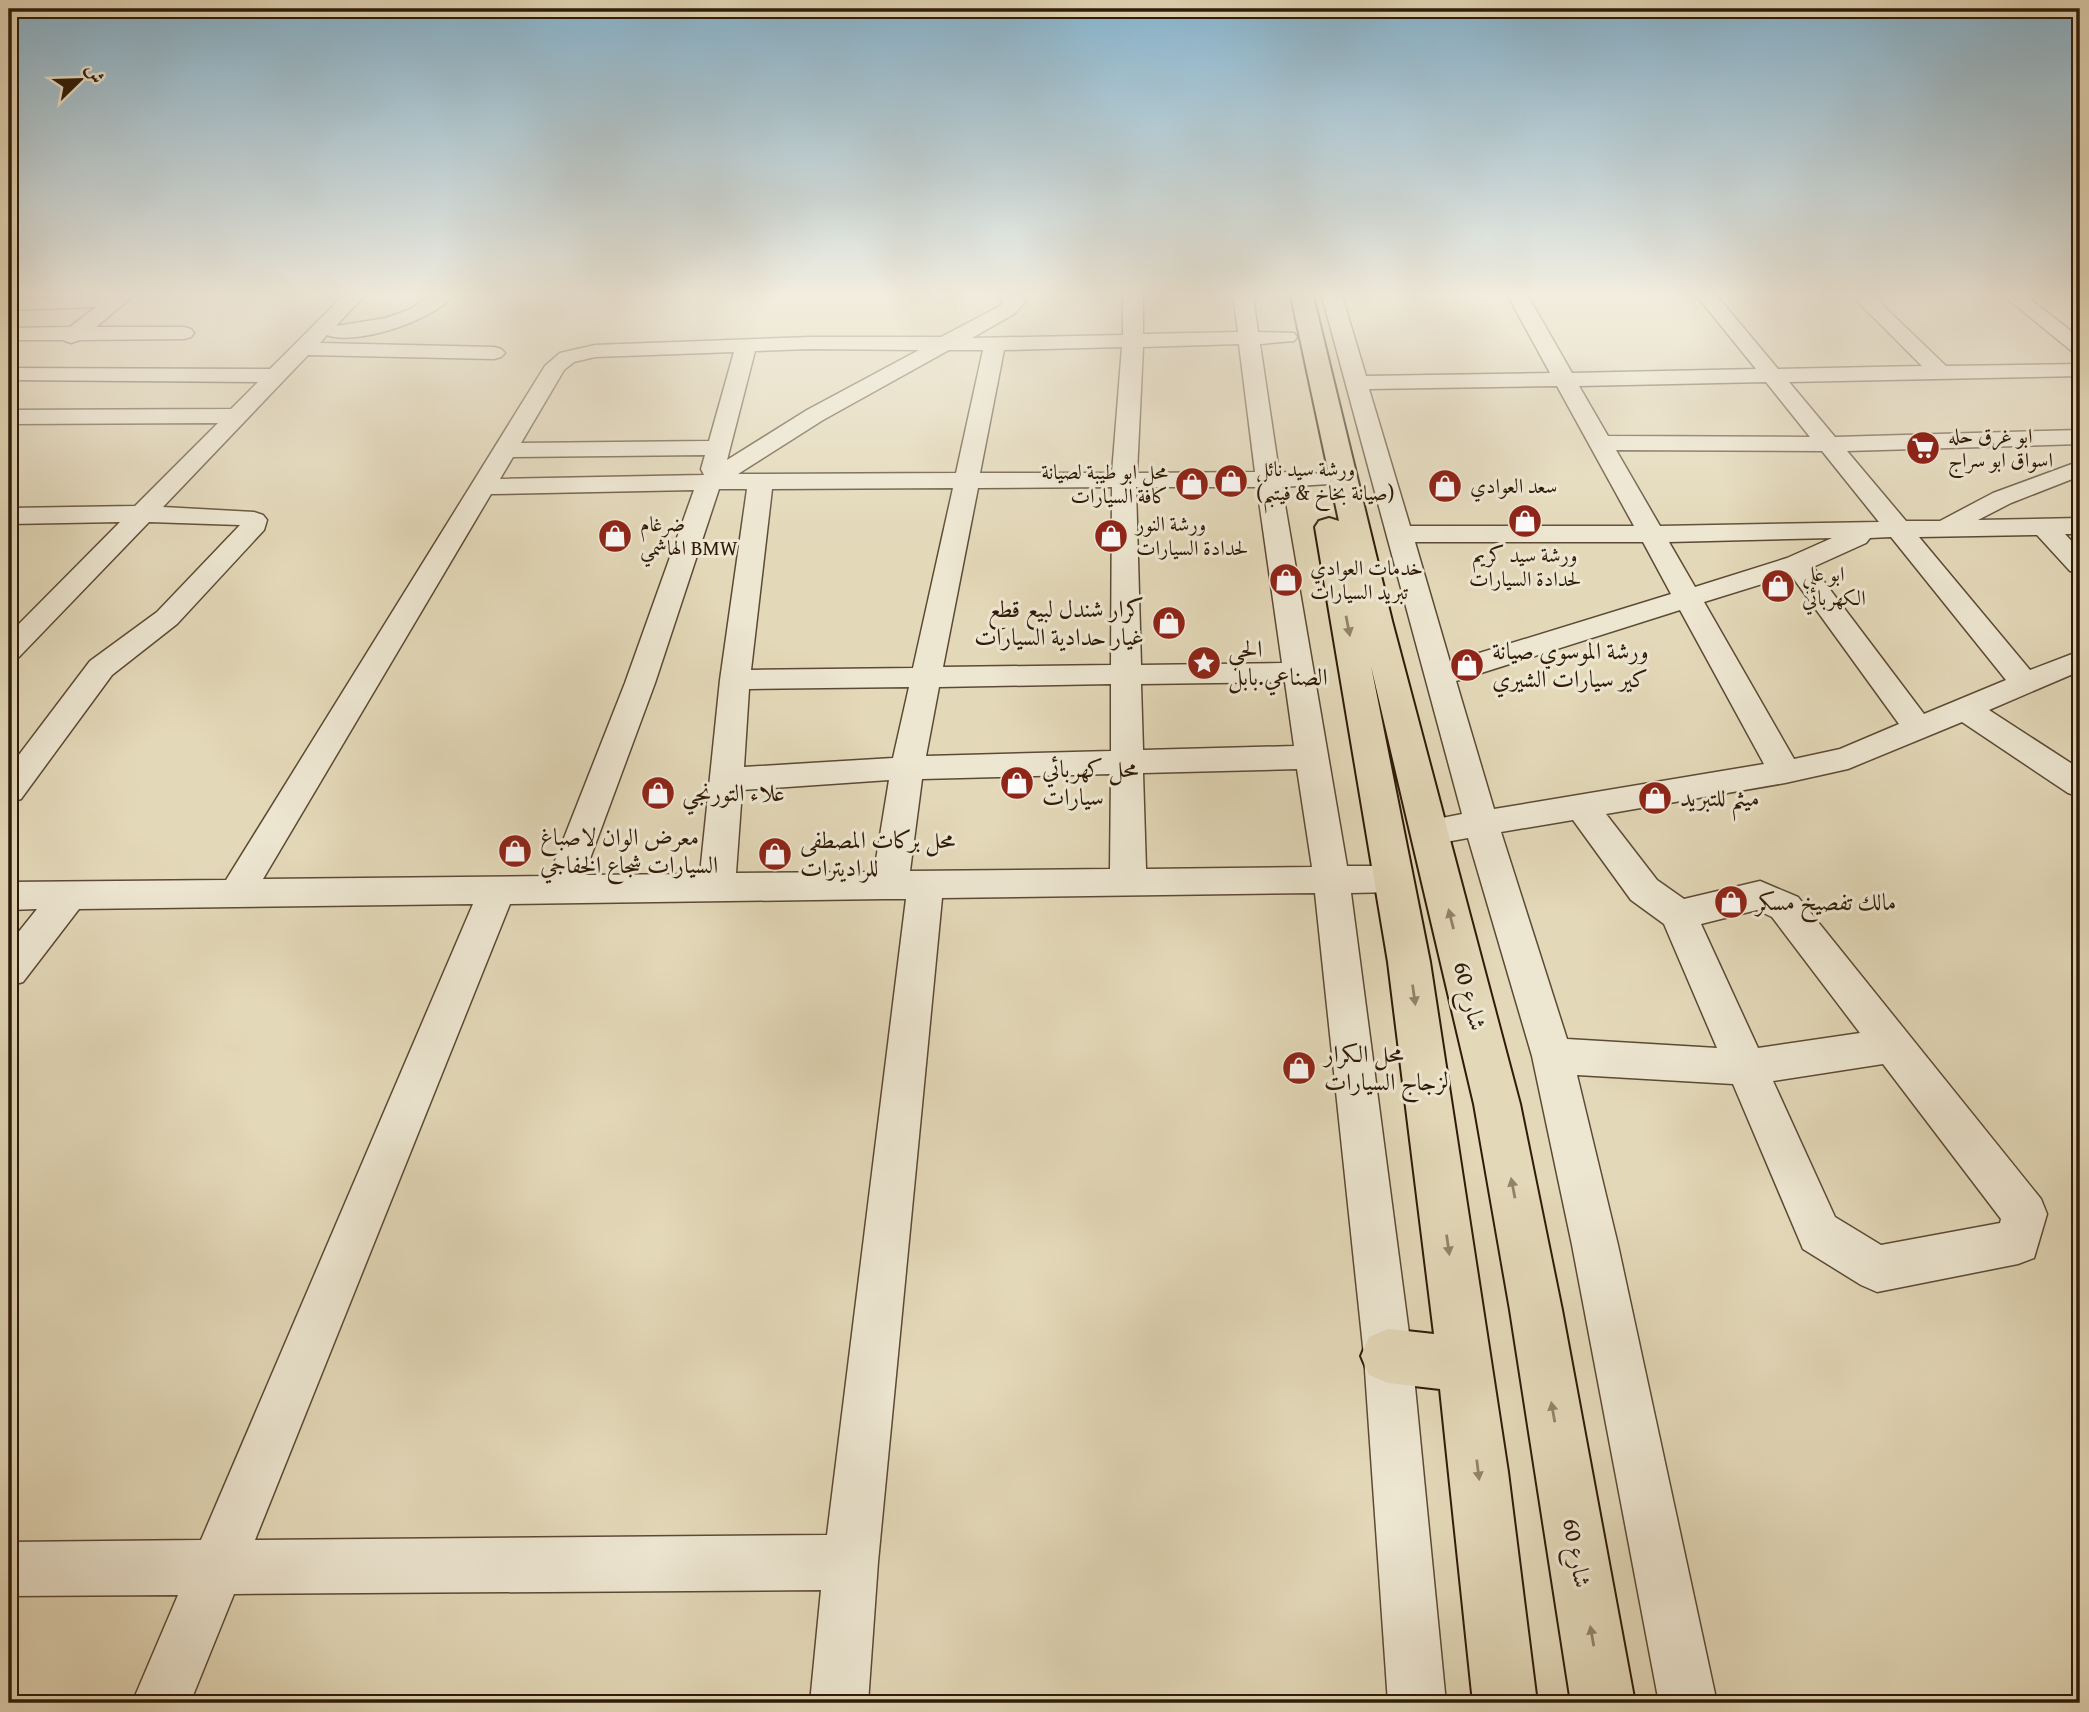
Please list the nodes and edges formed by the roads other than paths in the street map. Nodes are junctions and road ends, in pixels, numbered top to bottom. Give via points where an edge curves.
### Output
1 (279, 376) joint
2 (549, 376) edge
3 (738, 376) edge
4 (887, 376) edge
5 (989, 376) edge
6 (1131, 376) edge
7 (1268, 376) edge
8 (1282, 376) edge
9 (1320, 376) edge
10 (1354, 376) edge
11 (1563, 376) edge
12 (1774, 376) junction
13 (1780, 376) edge
14 (13, 377) edge
15 (1566, 381) junction
16 (1356, 383) junction
17 (239, 416) junction
18 (9, 417) edge
19 (2080, 437) edge
20 (1601, 443) junction
21 (1830, 444) junction
22 (719, 448) junction
23 (505, 450) junction
24 (2080, 468) edge
25 (1124, 479) junction
26 (1268, 479) junction
27 (1320, 479) junction
28 (969, 480) junction
29 (709, 482) junction
30 (760, 482) junction
31 (482, 487) junction
32 (142, 514) junction
33 (12, 519) edge
34 (2080, 526) edge
35 (2044, 527) junction
36 (1945, 528) junction
37 (1871, 530) junction
38 (1900, 530) junction
39 (1399, 534) junction
40 (1653, 534) junction
41 (1797, 564) junction
42 (2080, 565) edge
43 (1689, 599) junction
44 (9, 651) edge
45 (2080, 660) edge
46 (1299, 672) junction
47 (1125, 675) junction
48 (1439, 676) junction
49 (926, 678) junction
50 (735, 680) junction
51 (2025, 683) junction
52 (1964, 708) junction
53 (1917, 727) junction
54 (1314, 758) junction
55 (1126, 762) junction
56 (907, 768) junction
57 (1785, 772) junction
58 (727, 780) junction
59 (2080, 785) edge
60 (9, 790) edge
61 (1581, 806) junction
62 (1481, 823) junction
63 (1429, 832) junction
64 (1331, 878) junction
65 (1395, 879) junction
66 (1128, 883) junction
67 (908, 887) junction
68 (717, 888) junction
69 (497, 890) junction
70 (561, 890) junction
71 (236, 893) junction
72 (69, 896) junction
73 (9, 897) edge
74 (1679, 915) junction
75 (9, 971) edge
76 (1894, 1045) junction
77 (1552, 1056) junction
78 (1746, 1067) junction
79 (1388, 1356) junction
80 (1464, 1365) junction
81 (851, 1562) junction
82 (219, 1567) junction
83 (9, 1569) edge
84 (161, 1703) edge
85 (839, 1703) edge
86 (1417, 1703) edge
87 (1505, 1703) edge
88 (1603, 1703) edge
89 (1688, 1703) edge

1 - 14 street
1 - 17 street
2 - 23 street
3 - 22 street
4 - 29 street
5 - 28 street
6 - 25 street
7 - 26 street
8 - 27 highway
9 - 63 highway, شارع 60
10 - 16 street
11 - 15 street
12 - 13 street
12 - 15 street
12 - 21 street
15 - 16 street
15 - 20 street
16 - 39 street
17 - 18 street
17 - 32 street
19 - 21 street
20 - 21 street
20 - 40 street
21 - 38 street
22 - 23 street
22 - 29 street
23 - 31 street
24 - 36 street via 2003,498
25 - 26 street
25 - 28 street
25 - 47 street
26 - 27 street
26 - 46 street
27 -> 65 highway
28 - 30 street
28 - 49 street
29 - 30 street
29 - 31 street
29 - 70 street
30 - 50 street
31 - 71 street
32 - 33 street
32 - 44 street
32 - 60 street via 254,520 251,530 167,618 101,668
34 - 35 street
35 - 36 street
35 - 42 street
36 - 38 street
37 - 38 street
37 - 40 street
37 - 41 street
38 - 51 street
39 - 40 street
39 - 48 street
40 - 43 street
41 - 43 street
41 - 53 street
43 - 48 street
43 - 57 street
45 - 51 street
46 - 47 street
46 - 54 street
47 - 49 street
47 - 55 street
48 - 62 street
49 - 50 street
49 - 56 street
50 - 58 street
51 - 52 street
52 - 53 street
52 - 59 street
53 - 57 street via 1848,758
54 - 55 street
54 - 64 street
55 - 56 street
55 - 66 street
56 - 58 street
56 - 67 street
57 - 61 street
58 - 68 street
61 - 62 street
61 - 74 street via 1644,890
62 - 63 street
62 - 77 street
88 -> 63 highway, شارع 60 via 1497,1104
64 - 65 street
64 - 66 street
64 - 79 street
65 -> 80 highway
66 - 67 street
67 - 68 street
67 - 81 street
68 - 70 street
69 - 70 street
69 - 71 street
69 - 82 street
71 - 72 street
72 - 73 street
72 - 75 street
74 - 76 street via 1760,895 1785,907
74 - 78 street
76 - 78 street
76 - 78 street via 2025,1214 2018,1242 1877,1269 1819,1233
77 - 78 street
77 - 89 street
79 - 80 highway
79 - 86 street
80 -> 87 highway
81 - 82 street
81 - 85 street
82 - 83 street
82 - 84 street

